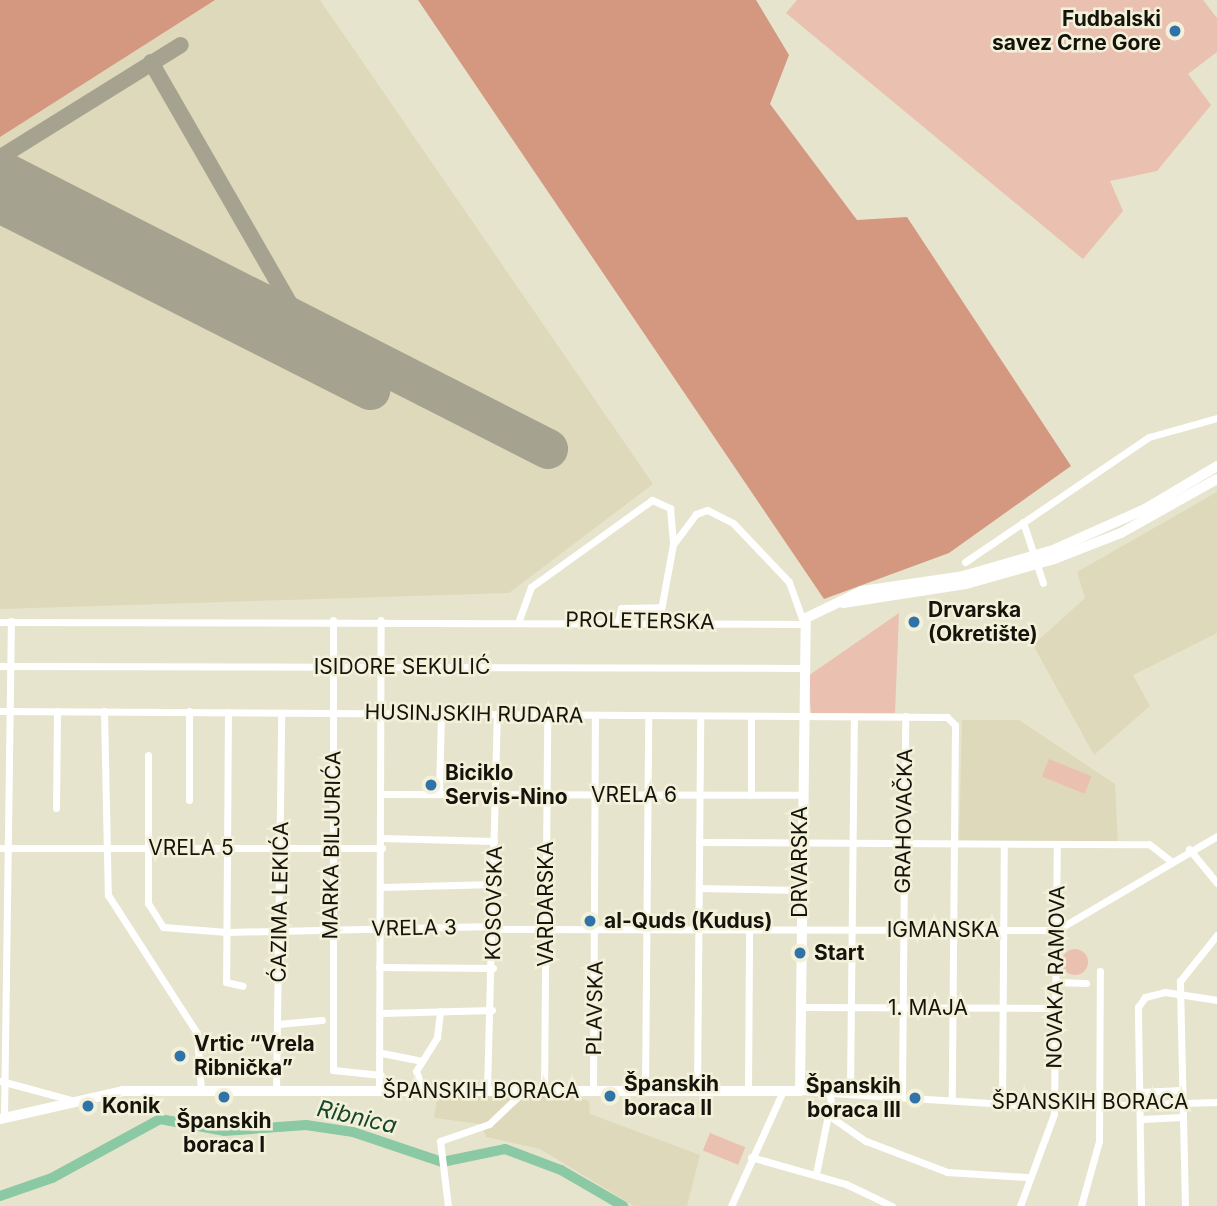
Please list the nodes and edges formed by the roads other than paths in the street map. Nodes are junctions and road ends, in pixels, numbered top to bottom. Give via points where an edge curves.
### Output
1 (1217, 418) edge
2 (1217, 466) edge
3 (1217, 479) edge
4 (1023, 522) junction
5 (673, 544) junction
6 (1036, 561) junction
7 (965, 562) dead end
8 (1043, 583) dead end
9 (660, 607) junction
10 (333, 620) junction
11 (381, 620) junction
12 (519, 620) junction
13 (11, 621) junction
14 (618, 621) junction
15 (659, 621) junction
16 (0, 622) edge
17 (804, 624) junction
18 (0, 666) edge
19 (11, 666) junction
20 (334, 666) junction
21 (382, 667) junction
22 (804, 668) junction
23 (0, 710) edge
24 (10, 710) junction
25 (57, 711) junction
26 (104, 711) junction
27 (189, 711) junction
28 (228, 712) junction
29 (334, 712) junction
30 (383, 712) junction
31 (281, 713) junction
32 (441, 714) junction
33 (497, 715) junction
34 (595, 716) junction
35 (648, 716) junction
36 (700, 716) junction
37 (905, 716) junction
38 (547, 717) junction
39 (751, 717) junction
40 (801, 718) junction
41 (854, 718) junction
42 (148, 755) dead end
43 (383, 794) junction
44 (439, 794) junction
45 (494, 794) junction
46 (546, 794) junction
47 (596, 795) junction
48 (647, 795) junction
49 (699, 795) junction
50 (751, 795) junction
51 (800, 795) junction
52 (189, 800) dead end
53 (56, 808) dead end
54 (1217, 836) edge
55 (382, 838) junction
56 (494, 841) junction
57 (699, 842) junction
58 (801, 843) junction
59 (852, 845) junction
60 (902, 846) junction
61 (955, 846) junction
62 (1057, 847) junction
63 (4, 848) edge
64 (105, 848) junction
65 (148, 848) junction
66 (227, 848) junction
67 (281, 848) junction
68 (330, 848) junction
69 (382, 848) junction
70 (1004, 848) junction
71 (1189, 849) junction
72 (1171, 861) junction
73 (1217, 883) edge
74 (494, 884) junction
75 (382, 887) junction
76 (699, 888) junction
77 (800, 890) junction
78 (380, 928) junction
79 (494, 928) junction
80 (546, 928) junction
81 (597, 929) junction
82 (646, 929) junction
83 (698, 929) junction
84 (749, 929) junction
85 (800, 929) junction
86 (330, 930) junction
87 (852, 930) junction
88 (903, 930) junction
89 (954, 930) junction
90 (1006, 930) junction
91 (1057, 930) junction
92 (279, 931) junction
93 (227, 932) junction
94 (1217, 935) edge
95 (379, 967) junction
96 (493, 968) junction
97 (1100, 971) dead end
98 (1056, 982) junction
99 (1086, 983) dead end
100 (243, 986) dead end
101 (1181, 992) junction
102 (1217, 1000) edge
103 (800, 1007) junction
104 (852, 1008) junction
105 (902, 1008) junction
106 (954, 1008) junction
107 (1005, 1008) junction
108 (1055, 1008) junction
109 (492, 1010) junction
110 (440, 1011) junction
111 (382, 1013) junction
112 (322, 1020) dead end
113 (278, 1024) junction
114 (382, 1053) junction
115 (422, 1061) junction
116 (381, 1075) junction
117 (2, 1081) edge
118 (487, 1090) junction
119 (525, 1090) junction
120 (593, 1090) junction
121 (645, 1090) junction
122 (748, 1090) junction
123 (1182, 1090) junction
124 (201, 1091) junction
125 (276, 1091) junction
126 (379, 1091) junction
127 (423, 1091) junction
128 (544, 1091) junction
129 (696, 1091) junction
130 (783, 1091) junction
131 (800, 1091) junction
132 (829, 1091) junction
133 (850, 1091) junction
134 (1140, 1091) junction
135 (902, 1093) junction
136 (952, 1099) junction
137 (75, 1101) junction
138 (1217, 1102) edge
139 (2, 1104) edge
140 (1002, 1104) junction
141 (1141, 1104) junction
142 (1182, 1104) junction
143 (1098, 1105) junction
144 (1055, 1107) junction
145 (829, 1110) junction
146 (1182, 1116) junction
147 (2, 1119) edge
148 (1142, 1119) junction
149 (751, 1157) junction
150 (816, 1174) junction
151 (1026, 1177) junction
152 (448, 1206) edge
153 (731, 1206) edge
154 (892, 1206) edge
155 (1020, 1206) edge
156 (1081, 1206) edge
157 (1141, 1206) edge
158 (1185, 1206) edge

1 - 4 street via 1149,437
2 - 6 main road via 1124,520
3 - 6 main road via 1121,533
4 - 6 street
4 - 7 street
5 - 9 street
5 - 12 street via 668,505 652,500 531,587
5 - 17 street via 699,511 722,514 790,584
6 - 8 street
6 - 17 main road via 966,584 835,603
9 - 14 street via 621,608
9 - 15 street
10 - 11 street, PROLETERSKA
10 - 13 street, PROLETERSKA
10 - 20 street, MARKA BILJURIĆA
11 - 12 street, PROLETERSKA
11 - 21 street
12 - 14 street, PROLETERSKA
13 - 16 street, PROLETERSKA
13 - 19 street
14 - 15 street, PROLETERSKA
15 - 17 street, PROLETERSKA
17 - 22 main road
18 - 19 street, ISIDORE SEKULIĆ
19 - 20 street, ISIDORE SEKULIĆ
19 - 24 street
20 - 21 street, ISIDORE SEKULIĆ
20 - 29 street, MARKA BILJURIĆA
21 - 22 street, ISIDORE SEKULIĆ
21 - 30 street
22 - 40 main road
23 - 24 street, HUSINJSKIH RUDARA
24 - 25 street, HUSINJSKIH RUDARA
24 - 63 street
25 - 26 street, HUSINJSKIH RUDARA
25 - 53 street
26 - 27 street, HUSINJSKIH RUDARA
26 - 64 street
27 - 28 street, HUSINJSKIH RUDARA
27 - 52 street
28 - 31 street, HUSINJSKIH RUDARA
28 - 66 street
29 - 30 street, HUSINJSKIH RUDARA
29 - 31 street, HUSINJSKIH RUDARA
29 - 68 street, MARKA BILJURIĆA
30 - 32 street, HUSINJSKIH RUDARA
30 - 43 street
31 - 67 street, ĆAZIMA LEKIĆA
32 - 33 street, HUSINJSKIH RUDARA
32 - 44 street
33 - 38 street, HUSINJSKIH RUDARA
33 - 45 street, KOSOVSKA
34 - 35 street, HUSINJSKIH RUDARA
34 - 38 street, HUSINJSKIH RUDARA
34 - 47 street, PLAVSKA
35 - 36 street, HUSINJSKIH RUDARA
35 - 48 street
36 - 39 street, HUSINJSKIH RUDARA
36 - 49 street
37 - 41 street, HUSINJSKIH RUDARA
37 - 60 street, GRAHOVAČKA
37 - 61 street, HUSINJSKIH RUDARA via 947,717 955,725
38 - 46 street, VARDARSKA
39 - 40 street, HUSINJSKIH RUDARA
39 - 50 street
40 - 41 street, HUSINJSKIH RUDARA
40 - 51 main road, DRVARSKA
41 - 59 street
42 - 65 street
43 - 44 street, VRELA 6
43 - 55 street
44 - 45 street, VRELA 6
45 - 46 street, VRELA 6
45 - 56 street, KOSOVSKA
46 - 47 street, VRELA 6
46 - 80 street, VARDARSKA
47 - 48 street, VRELA 6
47 - 81 street, PLAVSKA
48 - 49 street, VRELA 6
48 - 82 street
49 - 50 street, VRELA 6
49 - 57 street
50 - 51 street, VRELA 6
51 - 58 main road, DRVARSKA
54 - 71 street
55 - 56 street
55 - 69 street
56 - 74 street, KOSOVSKA
57 - 58 street
57 - 76 street
58 - 59 street
58 - 77 main road, DRVARSKA
59 - 60 street
59 - 87 street
60 - 61 street
60 - 88 street, GRAHOVAČKA
61 - 70 street
61 - 89 street
62 - 70 street
62 - 72 street via 1149,844
62 - 91 street, NOVAKA RAMOVA
63 - 64 street, VRELA 5
63 - 117 street
64 - 65 street, VRELA 5
64 - 124 street via 111,904 197,1033
65 - 66 street, VRELA 5
65 - 93 street, VRELA 3 via 149,906 166,928
66 - 67 street, VRELA 5
66 - 93 street
67 - 68 street, VRELA 5
67 - 92 street, ĆAZIMA LEKIĆA
68 - 69 street, VRELA 5
68 - 86 street, MARKA BILJURIĆA
69 - 75 street
70 - 90 street
71 - 72 street
71 - 73 street
72 - 91 street
74 - 75 street
74 - 79 street, KOSOVSKA
75 - 78 street
76 - 77 street
76 - 83 street
77 - 85 main road, DRVARSKA
78 - 79 street, VRELA 3
78 - 86 street, VRELA 3
78 - 95 street
79 - 80 street, IGMANSKA
79 - 96 street, KOSOVSKA
80 - 81 street, IGMANSKA
80 - 128 street, VARDARSKA
81 - 82 street, IGMANSKA
81 - 120 street, PLAVSKA
82 - 83 street, IGMANSKA
82 - 121 street
83 - 84 street, IGMANSKA
83 - 129 street
84 - 85 street, IGMANSKA
84 - 122 street
85 - 87 street, IGMANSKA
85 - 103 main road, DRVARSKA
86 - 92 street, VRELA 3
86 - 116 street, MARKA BILJURIĆA via 332,1070
87 - 88 street, IGMANSKA
87 - 104 street
88 - 89 street, IGMANSKA
88 - 105 street, GRAHOVAČKA
89 - 90 street, IGMANSKA
89 - 106 street
90 - 91 street, IGMANSKA
90 - 107 street
91 - 98 street, NOVAKA RAMOVA
92 - 93 street, VRELA 3
92 - 113 street, ĆAZIMA LEKIĆA
93 - 100 street via 226,982
94 - 101 street via 1185,971
95 - 96 street
95 - 111 street
96 - 109 street, KOSOVSKA
97 - 143 street
98 - 99 street
98 - 108 street, NOVAKA RAMOVA
101 - 102 street
101 - 123 street
101 - 134 street via 1149,995 1140,1003
103 - 104 street, 1. MAJA
103 - 131 main road, DRVARSKA
104 - 105 street, 1. MAJA
104 - 133 street
105 - 106 street, 1. MAJA
105 - 135 street, GRAHOVAČKA
106 - 107 street, 1. MAJA
106 - 136 street
107 - 108 street, 1. MAJA
107 - 140 street
108 - 144 street, NOVAKA RAMOVA
109 - 110 street
109 - 118 street, KOSOVSKA
110 - 111 street
110 - 115 street via 437,1037
111 - 114 street
112 - 113 street
113 - 125 street, ĆAZIMA LEKIĆA
114 - 115 street
114 - 116 street
115 - 127 street via 416,1071
116 - 126 street
117 - 137 street
117 - 139 street
118 - 119 main road, ŠPANSKIH BORACA
118 - 127 main road, ŠPANSKIH BORACA
119 - 128 main road, ŠPANSKIH BORACA
119 - 152 street via 489,1124 443,1138
120 - 121 main road, ŠPANSKIH BORACA
120 - 128 main road, ŠPANSKIH BORACA
121 - 129 main road, ŠPANSKIH BORACA
122 - 129 main road, ŠPANSKIH BORACA
122 - 130 main road, ŠPANSKIH BORACA
123 - 134 street
123 - 142 street
124 - 125 main road, ŠPANSKIH BORACA
124 - 137 main road, ŠPANSKIH BORACA via 123,1091
125 - 126 main road, ŠPANSKIH BORACA
126 - 127 main road, ŠPANSKIH BORACA
130 - 131 main road, ŠPANSKIH BORACA
130 - 149 street
131 - 132 street, ŠPANSKIH BORACA
132 - 133 street, ŠPANSKIH BORACA
132 - 145 street
133 - 135 street, ŠPANSKIH BORACA
134 - 141 street
135 - 136 street, ŠPANSKIH BORACA
136 - 140 street, ŠPANSKIH BORACA
137 - 147 main road, ŠPANSKIH BORACA
138 - 142 street, ŠPANSKIH BORACA
139 - 147 street
140 - 144 street, ŠPANSKIH BORACA
141 - 142 street, ŠPANSKIH BORACA
141 - 143 street, ŠPANSKIH BORACA
141 - 148 street
142 - 146 street
143 - 144 street, ŠPANSKIH BORACA
143 - 156 street via 1099,1141
144 - 151 street, NOVAKA RAMOVA via 1046,1146
145 - 150 street
145 - 151 street via 866,1141 947,1172
146 - 148 street
146 - 158 street
148 - 157 street
149 - 150 street
149 - 153 street
150 - 154 street
151 - 155 street

